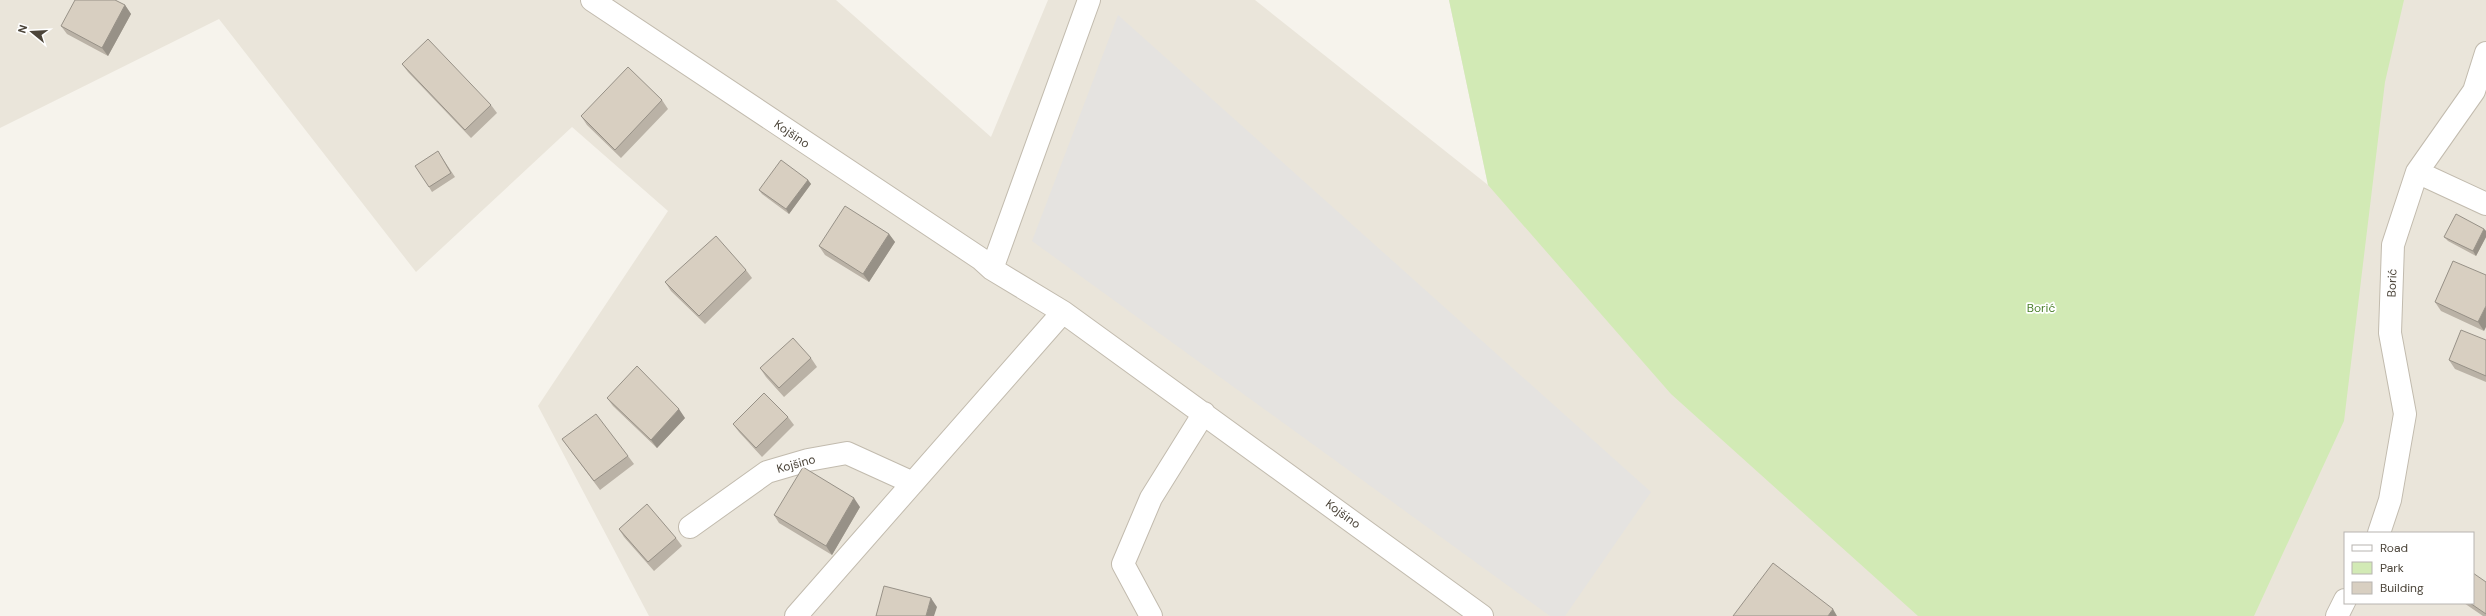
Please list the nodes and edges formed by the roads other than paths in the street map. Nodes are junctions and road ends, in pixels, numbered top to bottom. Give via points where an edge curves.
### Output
1 (592, 0) edge
2 (1089, 0) edge
3 (2486, 53) edge
4 (2417, 172) junction
5 (2486, 204) edge
6 (992, 269) junction
7 (1063, 312) junction
8 (1204, 413) junction
9 (913, 483) junction
10 (690, 527) dead end
11 (2380, 532) edge
12 (2344, 602) edge
13 (796, 616) edge
14 (1151, 616) edge
15 (1482, 616) edge
16 (2337, 616) edge

1 - 6 street, Kojšino
2 - 6 street
3 - 4 street, Borić via 2474,91
4 - 5 street
4 - 11 street, Borić via 2394,245 2390,333 2405,414 2390,500
6 - 7 street, Kojšino
7 - 8 street, Kojšino
7 - 9 street
8 - 14 street via 1151,498 1123,564
8 - 15 street, Kojšino
9 - 10 street, Kojšino via 847,453 808,460 767,472
9 - 13 street
12 - 16 street

